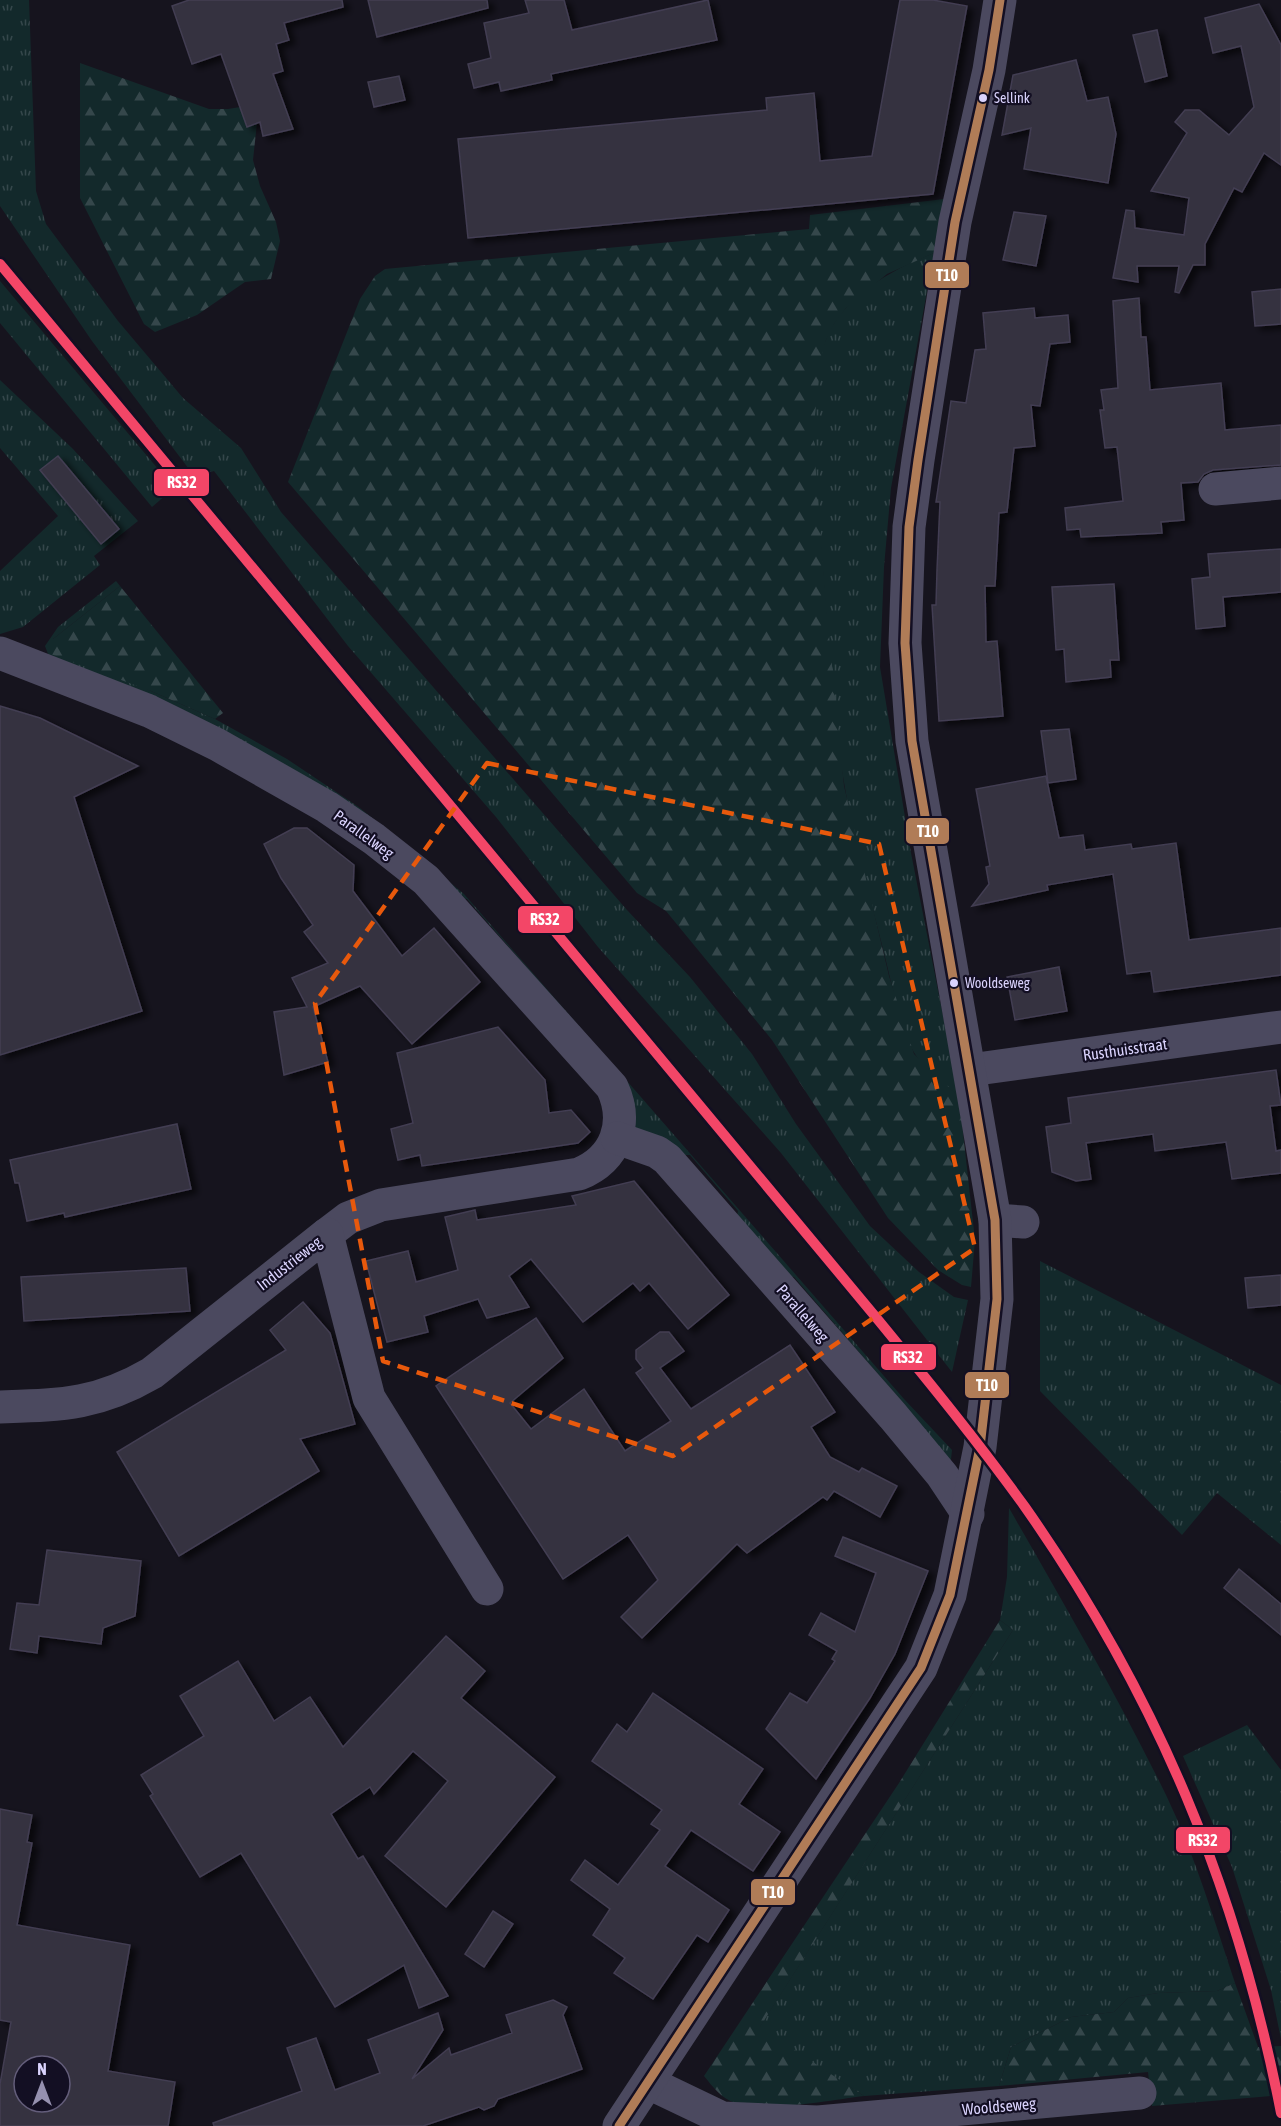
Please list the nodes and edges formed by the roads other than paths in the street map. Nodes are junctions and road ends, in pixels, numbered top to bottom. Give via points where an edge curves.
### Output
1 (1000, 0) edge
2 (1281, 483) edge
3 (1215, 489) dead end
4 (0, 653) edge
5 (1281, 1027) edge
6 (970, 1070) junction
7 (617, 1138) junction
8 (327, 1234) junction
9 (0, 1407) edge
10 (968, 1514) junction
11 (487, 1588) dead end
12 (649, 2083) junction
13 (1140, 2093) dead end
14 (620, 2126) edge

1 - 6 street via 989,70 955,222 919,448 909,527 905,643 912,741
2 - 3 street
4 - 7 street, Parallelweg via 149,711 218,745 327,807 426,880 612,1087 619,1102
5 - 6 street, Rusthuisstraat
6 - 10 street via 1009,1221
7 - 8 street via 603,1160 579,1174 381,1205 348,1218
7 - 10 street, Parallelweg via 667,1158 893,1416 942,1475
8 - 9 street, Industrieweg via 152,1373 126,1388 67,1404
8 - 11 street, Industrieweg via 369,1398
10 - 12 street via 950,1595 921,1668
12 - 13 street, Wooldseweg via 722,2118 818,2122
12 - 14 street

